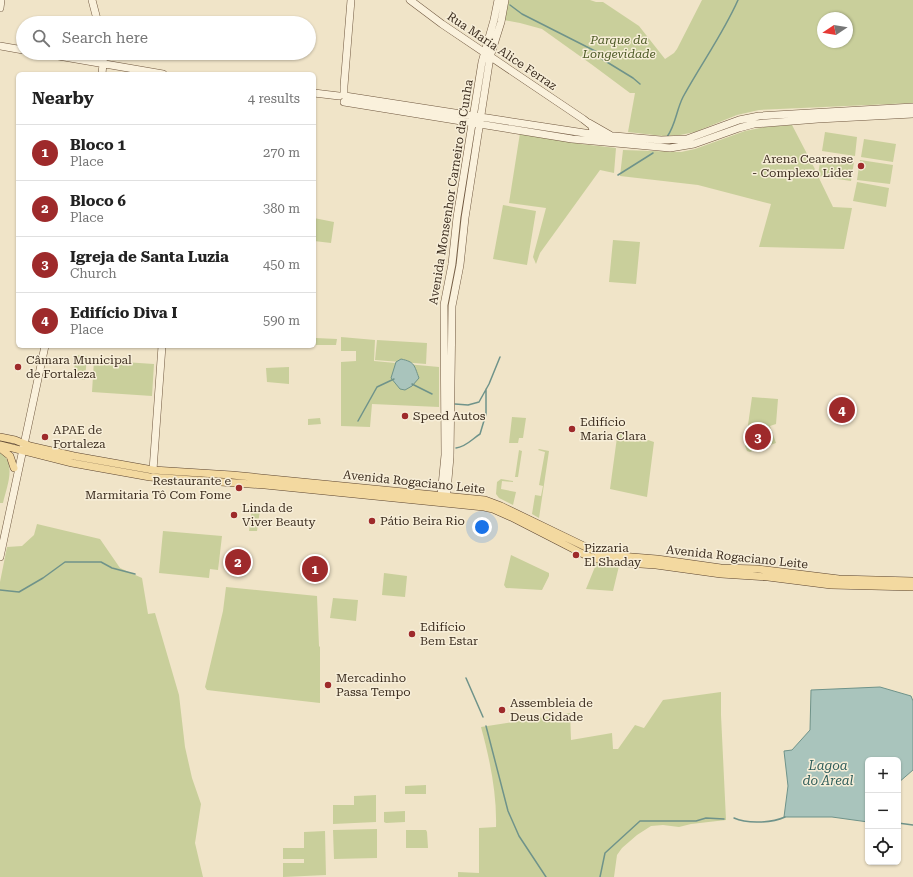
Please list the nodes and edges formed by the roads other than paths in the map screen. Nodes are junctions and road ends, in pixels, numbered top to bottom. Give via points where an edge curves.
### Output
1 (1, 0) edge
2 (92, 0) edge
3 (351, 0) edge
4 (410, 0) edge
5 (498, 0) edge
6 (505, 0) edge
7 (0, 8) edge
8 (96, 16) edge
9 (0, 46) edge
10 (16, 49) edge
11 (487, 55) junction
12 (81, 60) edge
13 (104, 60) edge
14 (104, 64) junction
15 (102, 72) edge
16 (151, 72) edge
17 (316, 93) edge
18 (342, 97) junction
19 (913, 107) edge
20 (869, 113) junction
21 (913, 114) edge
22 (583, 119) junction
23 (477, 120) junction
24 (549, 132) junction
25 (591, 134) junction
26 (612, 136) junction
27 (45, 348) edge
28 (162, 348) edge
29 (0, 437) edge
30 (0, 445) edge
31 (21, 446) junction
32 (0, 448) edge
33 (14, 468) junction
34 (153, 470) junction
35 (444, 499) junction
36 (0, 535) edge
37 (0, 557) edge
38 (913, 581) edge
39 (913, 587) edge

1 - 7 street
2 - 8 street
3 - 18 street
4 - 11 street, Rua Maria Alice Ferraz
5 - 11 street
6 - 11 street via 501,22
9 - 10 street
11 - 22 street, Rua Maria Alice Ferraz
11 - 23 street, Avenida Monsenhor Carneiro da Cunha
12 - 14 street
13 - 14 street
14 - 15 street
14 - 16 street
17 - 18 street
18 - 23 street
19 - 20 street
20 - 21 street
20 - 24 street via 754,124 702,142 678,147 618,144
20 - 26 street via 748,118 680,140
22 - 25 street, Rua Maria Alice Ferraz via 592,126
22 - 26 street, Rua Maria Alice Ferraz
23 - 24 street
23 - 35 street, Avenida Monsenhor Carneiro da Cunha via 460,265 448,305 450,457
24 - 25 street
25 - 26 street
27 - 31 street
28 - 34 street
29 - 31 main road, Avenida Rogaciano Leite
30 - 31 main road, Avenida Rogaciano Leite
31 - 33 street
31 - 34 main road, Avenida Rogaciano Leite
31 - 35 main road, Avenida Rogaciano Leite via 72,463 150,477
31 - 37 street
32 - 33 main road via 10,456
33 - 36 street
34 - 35 main road, Avenida Rogaciano Leite via 232,475
35 - 38 main road, Avenida Rogaciano Leite via 478,499 496,504 592,550 612,556 839,579
35 - 39 main road, Avenida Rogaciano Leite via 493,509 588,556 610,562 831,585

